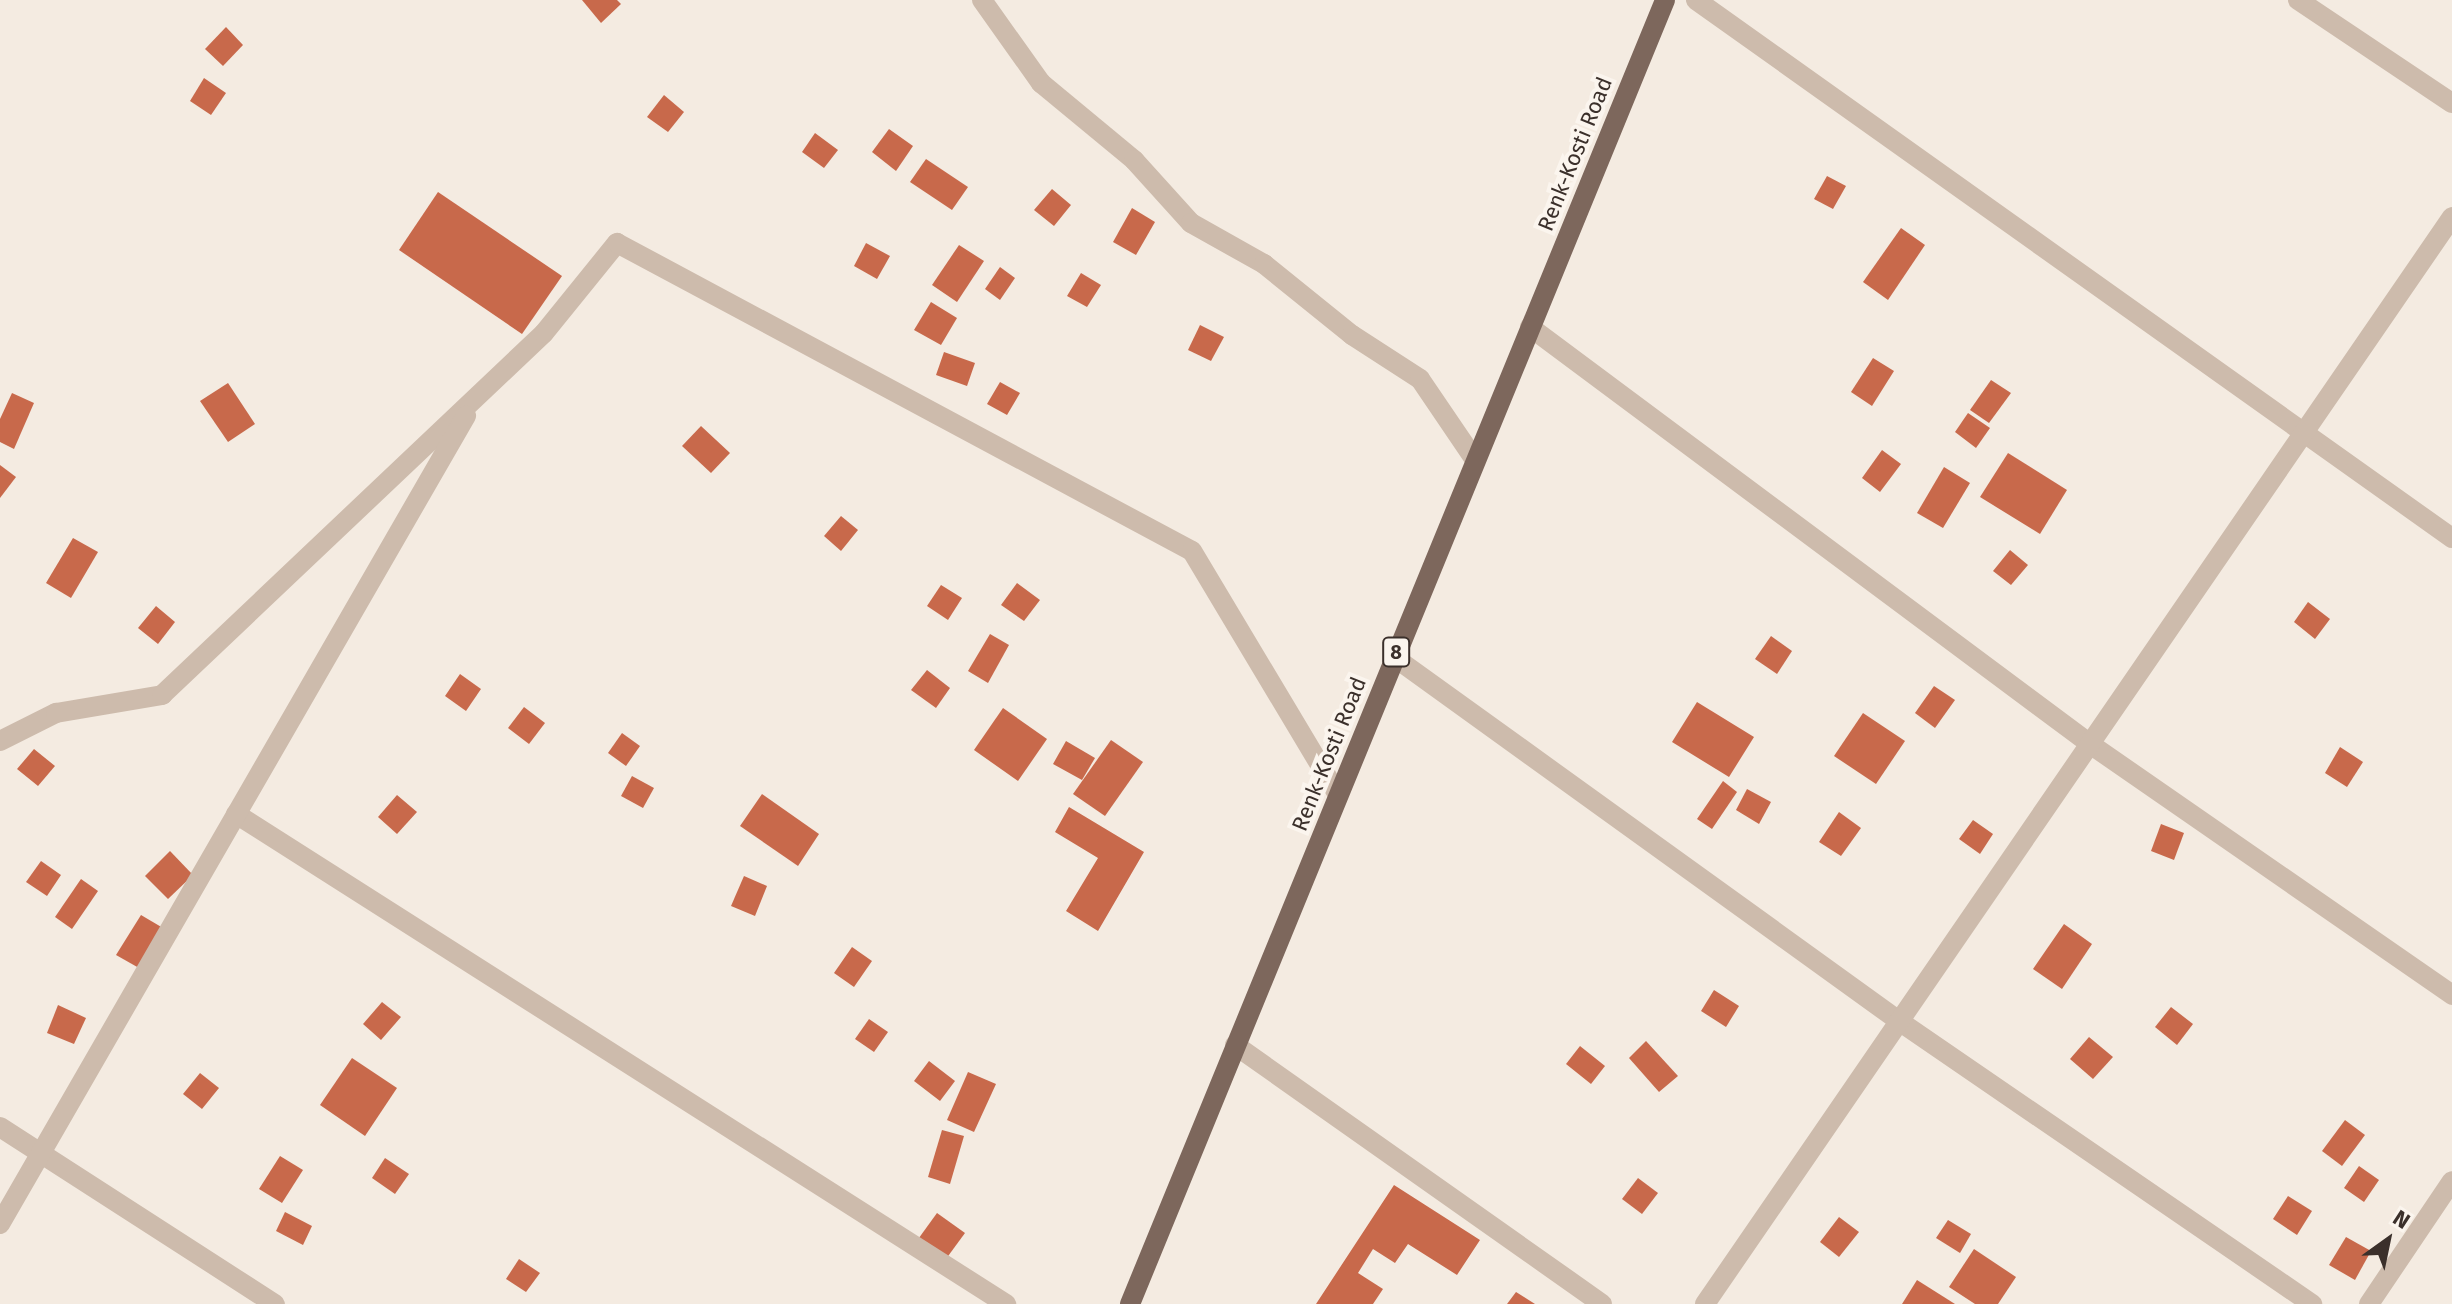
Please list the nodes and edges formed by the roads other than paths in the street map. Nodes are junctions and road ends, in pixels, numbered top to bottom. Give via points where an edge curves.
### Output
1 (982, 0) edge
2 (1665, 0) edge
3 (1696, 0) edge
4 (2298, 0) edge
5 (2452, 103) edge
6 (2452, 217) edge
7 (1530, 327) junction
8 (479, 394) junction
9 (2304, 432) junction
10 (1475, 460) junction
11 (2452, 538) edge
12 (1394, 657) junction
13 (0, 741) edge
14 (2090, 744) junction
15 (1338, 795) junction
16 (236, 814) junction
17 (2452, 995) edge
18 (1899, 1021) junction
19 (1235, 1045) junction
20 (0, 1127) edge
21 (40, 1153) junction
22 (2452, 1181) edge
23 (0, 1224) edge
24 (275, 1304) edge
25 (1006, 1304) edge
26 (1130, 1304) edge
27 (1602, 1304) edge
28 (1705, 1304) edge
29 (2312, 1304) edge
30 (2369, 1304) edge

1 - 10 street via 1041,83 1134,160 1191,223 1264,264 1352,335 1420,379
2 - 7 main road, Renk-Kosti Road / 8
3 - 9 street
4 - 5 street
6 - 9 street
7 - 10 main road, Renk-Kosti Road / 8
7 - 14 street
8 - 13 street via 162,695 56,713
8 - 15 street via 544,333 617,243 1192,551
8 - 16 street
9 - 11 street
9 - 14 street
10 - 12 main road, Renk-Kosti Road / 8
12 - 15 main road, Renk-Kosti Road / 8
12 - 18 street
14 - 17 street
14 - 18 street
15 - 19 main road, Renk-Kosti Road / 8
16 - 21 street
16 - 25 street
18 - 28 street
18 - 29 street
19 - 26 main road, Renk-Kosti Road / 8
19 - 27 street
20 - 21 street
21 - 23 street
21 - 24 street
22 - 30 street

